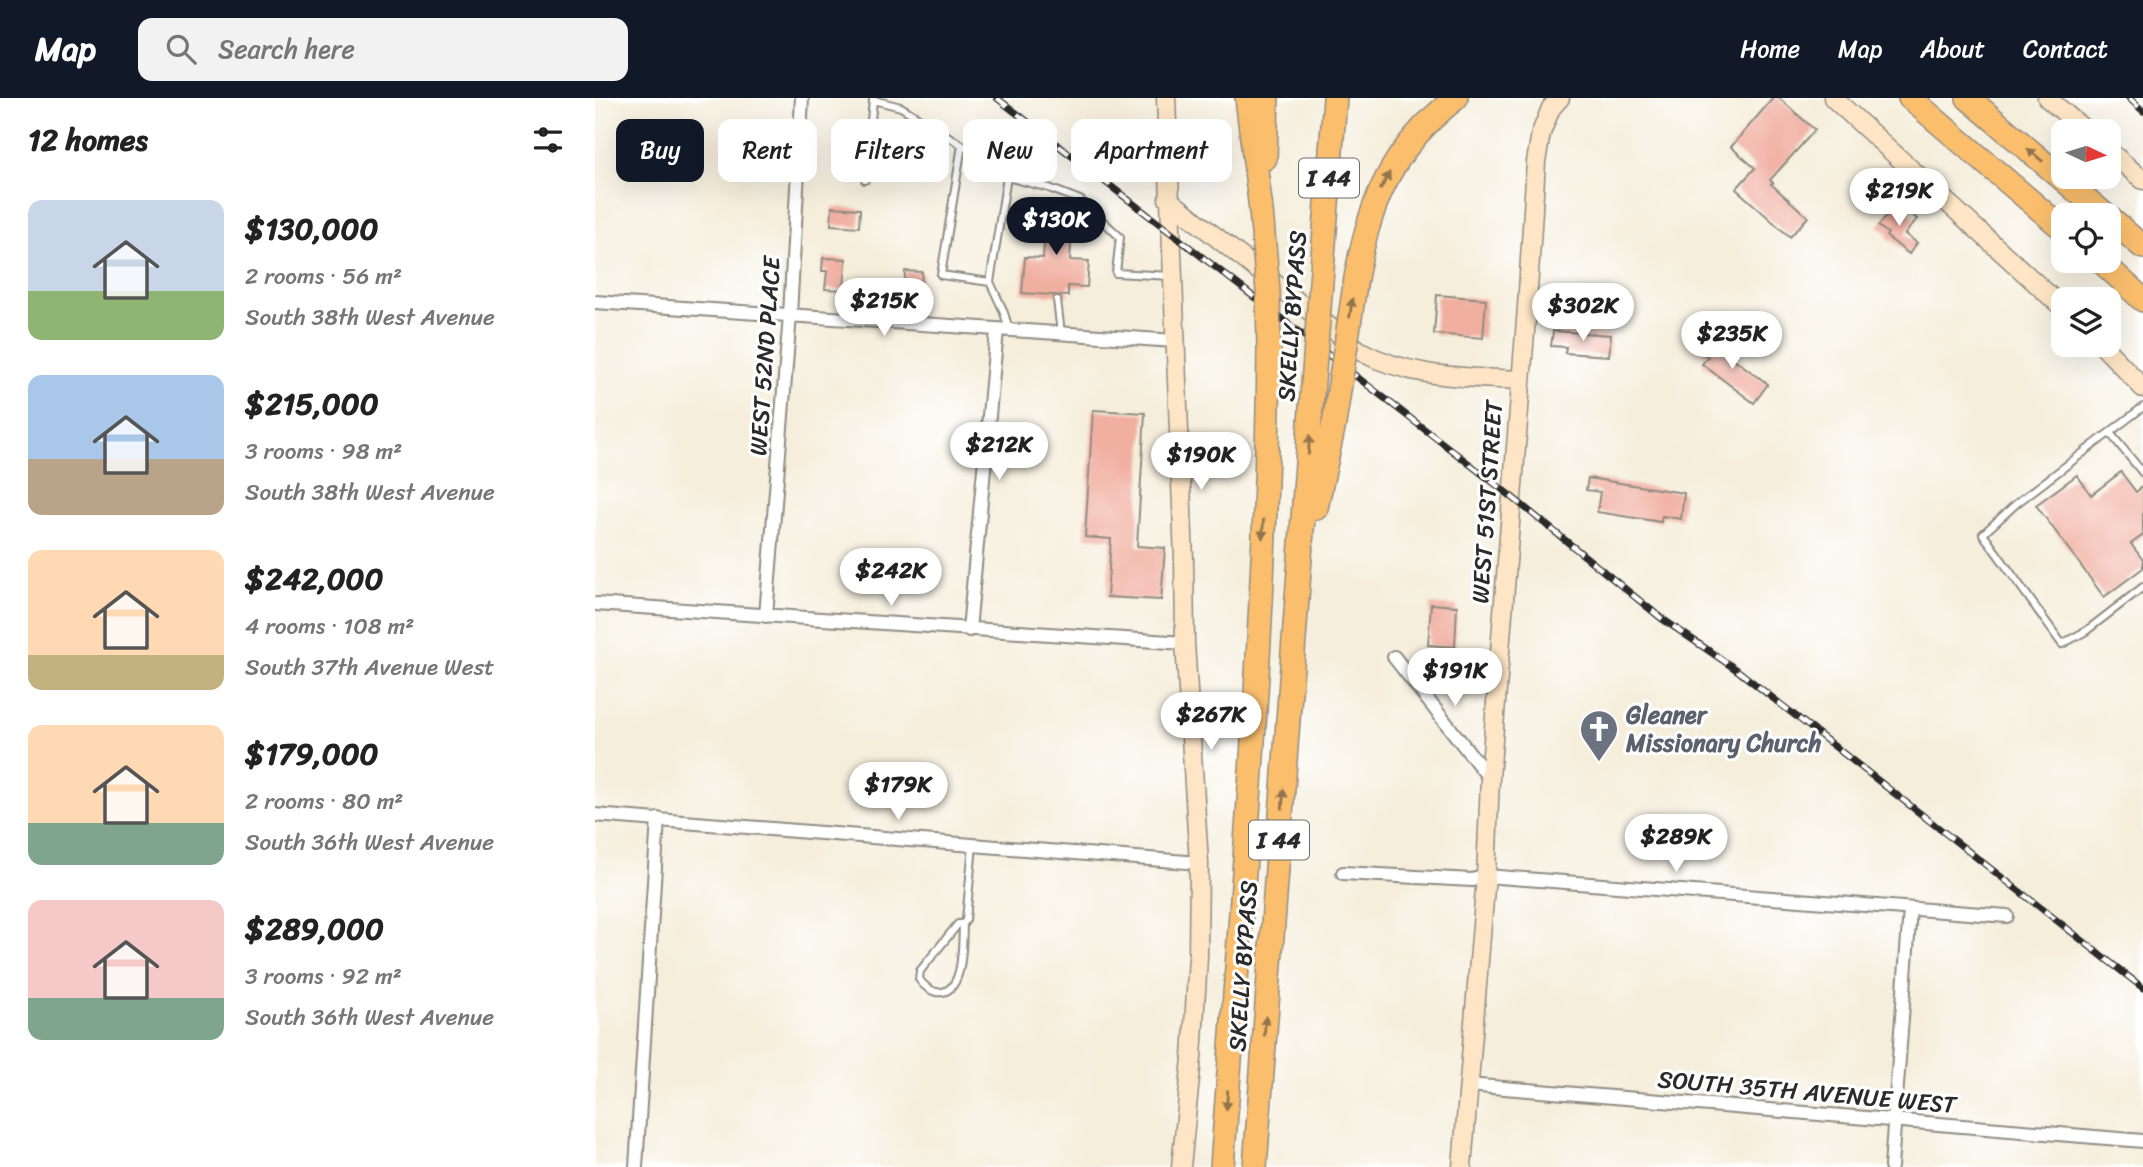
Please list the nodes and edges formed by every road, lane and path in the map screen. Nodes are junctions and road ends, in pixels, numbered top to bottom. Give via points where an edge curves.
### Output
1 (802, 98) edge
2 (1166, 98) edge
3 (1247, 98) edge
4 (1267, 98) edge
5 (1335, 98) edge
6 (1456, 98) edge
7 (1560, 98) edge
8 (1833, 98) edge
9 (1901, 98) edge
10 (1910, 98) edge
11 (1968, 98) edge
12 (2047, 98) edge
13 (871, 119) edge
14 (920, 119) edge
15 (1934, 119) junction
16 (2072, 119) edge
17 (949, 137) edge
18 (962, 145) joint
19 (2121, 161) edge
20 (2143, 180) edge
21 (1006, 182) edge
22 (1026, 182) edge
23 (1168, 199) junction
24 (2091, 203) edge
25 (1261, 210) junction
26 (2051, 219) edge
27 (2121, 229) edge
28 (2143, 247) edge
29 (2114, 273) edge
30 (1173, 276) junction
31 (990, 282) junction
32 (2051, 298) edge
33 (1058, 300) dead end
34 (2143, 300) edge
35 (595, 302) edge
36 (790, 315) junction
37 (1003, 330) junction
38 (1061, 335) junction
39 (1175, 341) junction
40 (2113, 357) edge
41 (1520, 380) junction
42 (2143, 388) edge
43 (2143, 407) edge
44 (2111, 433) junction
45 (2143, 473) edge
46 (1299, 586) junction
47 (2143, 587) edge
48 (595, 604) edge
49 (766, 617) junction
50 (969, 630) junction
51 (1185, 643) junction
52 (1394, 657) dead end
53 (1490, 779) junction
54 (595, 816) edge
55 (658, 819) junction
56 (973, 845) junction
57 (1199, 863) junction
58 (1343, 873) dead end
59 (1486, 876) junction
60 (1910, 909) junction
61 (2007, 916) dead end
62 (963, 924) junction
63 (1468, 1085) junction
64 (1260, 1094) junction
65 (1895, 1120) junction
66 (2143, 1141) edge
67 (636, 1167) edge
68 (1181, 1167) edge
69 (1222, 1167) edge
70 (1255, 1167) edge
71 (1269, 1167) edge
72 (1462, 1167) edge
73 (1891, 1167) edge

1 - 36 street, WEST 52ND PLACE
2 - 23 street
3 - 25 highway, SKELLY BYPASS / I 44
4 - 25 highway
46 -> 5 highway, SKELLY BYPASS / I 44, bridge
46 -> 6 highway, bridge via 1335,424 1368,218 1402,152 1434,115
7 - 41 street, WEST 51ST STREET via 1541,133 1536,162
8 - 32 street
9 - 15 highway
10 - 15 highway
24 -> 11 highway
12 - 16 street
13 - 14 lane via 873,100 901,107
15 - 26 highway
17 - 18 lane
18 - 31 lane via 941,275
19 - 20 street
21 - 31 lane
22 - 30 lane via 1080,200 1120,237 1115,273
23 - 30 street
23 - 41 street via 1381,363 1412,372
25 -> 69 highway, SKELLY BYPASS / I 44, bridge via 1268,291 1268,436
27 - 28 highway
29 - 34 highway
30 - 39 street
31 - 37 lane via 1003,310
33 - 38 lane
35 - 36 street
36 - 37 street
36 - 49 street, WEST 52ND PLACE
37 - 38 street
37 - 50 street
38 - 39 street
39 - 51 street
40 - 42 street
41 - 53 street, WEST 51ST STREET
43 - 44 lane
44 - 45 lane
44 - 47 lane via 1983,534 2062,644
64 -> 46 highway, SKELLY BYPASS / I 44
48 - 49 street
49 - 50 street
50 - 51 street
51 - 57 street
52 - 53 street
53 - 59 street, WEST 51ST STREET
54 - 55 street
55 - 56 street
55 - 67 street
56 - 57 street
56 - 62 lane
57 - 68 street via 1198,957
58 - 59 street via 1472,880
59 - 60 street
59 - 63 street, WEST 51ST STREET
60 - 61 street
60 - 65 street
62 - 62 lane via 955,984 945,991 927,988 919,979 924,962
63 - 65 street, SOUTH 35TH AVENUE WEST
63 - 72 street, WEST 51ST STREET
64 - 70 highway, SKELLY BYPASS / I 44
64 - 71 highway
65 - 66 street, SOUTH 35TH AVENUE WEST
65 - 73 street

